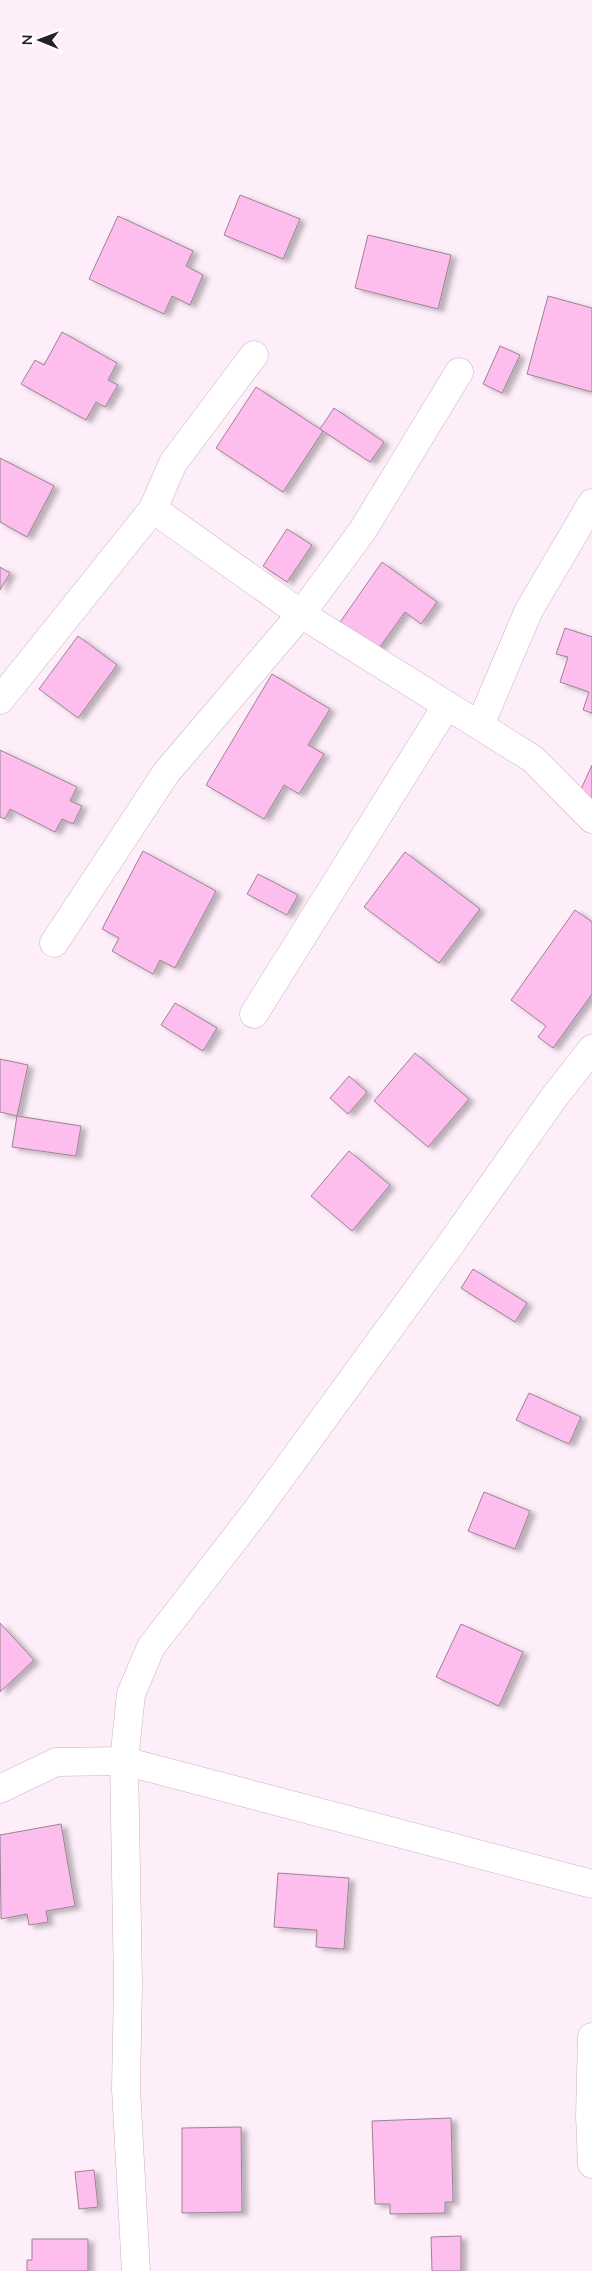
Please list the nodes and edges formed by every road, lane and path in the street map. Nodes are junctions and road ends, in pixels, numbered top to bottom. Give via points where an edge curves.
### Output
1 (254, 355) dead end
2 (459, 372) dead end
3 (592, 503) edge
4 (153, 510) junction
5 (301, 614) junction
6 (0, 700) edge
7 (447, 705) junction
8 (480, 725) junction
9 (592, 819) edge
10 (54, 942) dead end
11 (254, 1014) dead end
12 (592, 1049) edge
13 (124, 1761) junction
14 (0, 1790) edge
15 (592, 1884) edge
16 (592, 2037) edge
17 (592, 2164) edge
18 (136, 2271) edge

1 - 4 street via 173,464
2 - 5 street via 363,530
3 - 8 street via 529,610
4 - 5 street
4 - 6 street
5 - 7 street
5 - 10 street via 166,772
7 - 8 street
7 - 11 street
8 - 9 street via 533,759
12 - 13 street via 257,1510 151,1647 130,1694
13 - 14 street via 56,1762
13 - 15 street
13 - 18 street via 128,1973 126,2089
16 - 17 street

